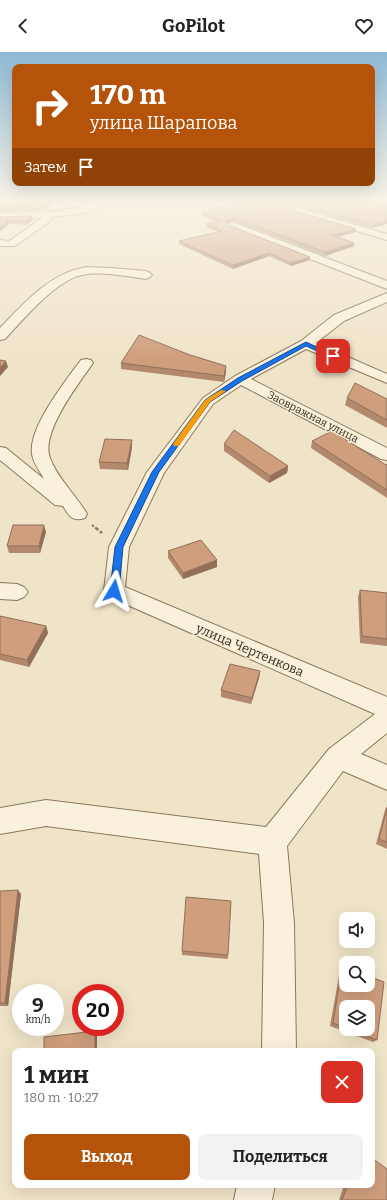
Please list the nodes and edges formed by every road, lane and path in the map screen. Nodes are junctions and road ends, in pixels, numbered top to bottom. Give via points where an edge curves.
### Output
1 (298, 251) edge
2 (146, 275) dead end
3 (387, 285) edge
4 (387, 297) edge
5 (0, 336) edge
6 (306, 344) junction
7 (86, 364) dead end
8 (240, 379) junction
9 (387, 379) edge
10 (0, 452) edge
11 (387, 455) edge
12 (78, 514) junction
13 (119, 547) junction
14 (387, 708) edge
15 (387, 719) edge
16 (338, 757) junction
17 (387, 778) edge
18 (0, 821) edge
19 (272, 842) junction
20 (279, 1048) edge
21 (255, 1188) edge
22 (253, 1200) edge

1 - 3 street
2 - 5 street via 105,271 79,271 68,274 44,293
4 - 6 street via 339,318
6 - 8 street
6 - 9 street
7 - 12 street via 59,401 44,431 40,454 52,478
8 - 11 street, Заовражная улица
8 - 13 street via 208,401 156,472
10 - 12 street
12 - 13 path
13 - 14 street, улица Чертенкова via 114,591
15 - 16 street
16 - 17 street
16 - 19 street
18 - 19 street via 46,813
19 - 20 street via 279,923
21 - 22 street

